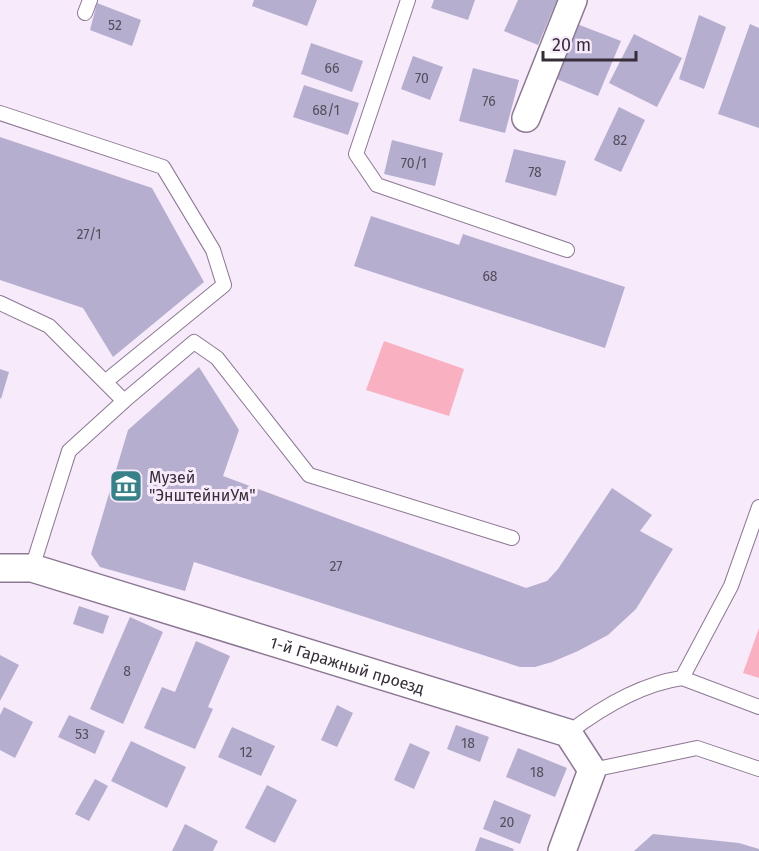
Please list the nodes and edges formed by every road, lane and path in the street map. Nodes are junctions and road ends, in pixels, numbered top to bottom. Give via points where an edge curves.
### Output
1 (408, 0) edge
2 (573, 0) edge
3 (0, 114) edge
4 (526, 118) dead end
5 (567, 250) dead end
6 (0, 303) edge
7 (105, 382) junction
8 (124, 401) junction
9 (759, 507) edge
10 (512, 538) dead end
11 (0, 568) edge
12 (32, 568) junction
13 (682, 678) junction
14 (759, 707) edge
15 (568, 733) junction
16 (759, 769) edge
17 (592, 770) junction
18 (562, 851) edge

1 - 5 lane via 356,154 377,185
2 - 4 street
3 - 7 lane via 163,167 213,250 224,285
6 - 7 lane via 49,326
7 - 8 lane
8 - 10 lane via 194,342 217,358 309,475
8 - 12 lane via 69,452
9 - 13 lane via 731,586
11 - 12 street, 1-й Гаражный проезд
12 - 15 street, 1-й Гаражный проезд
13 - 14 lane
13 - 15 lane via 662,681 600,709
15 - 17 street
16 - 17 lane via 697,748
17 - 18 street

